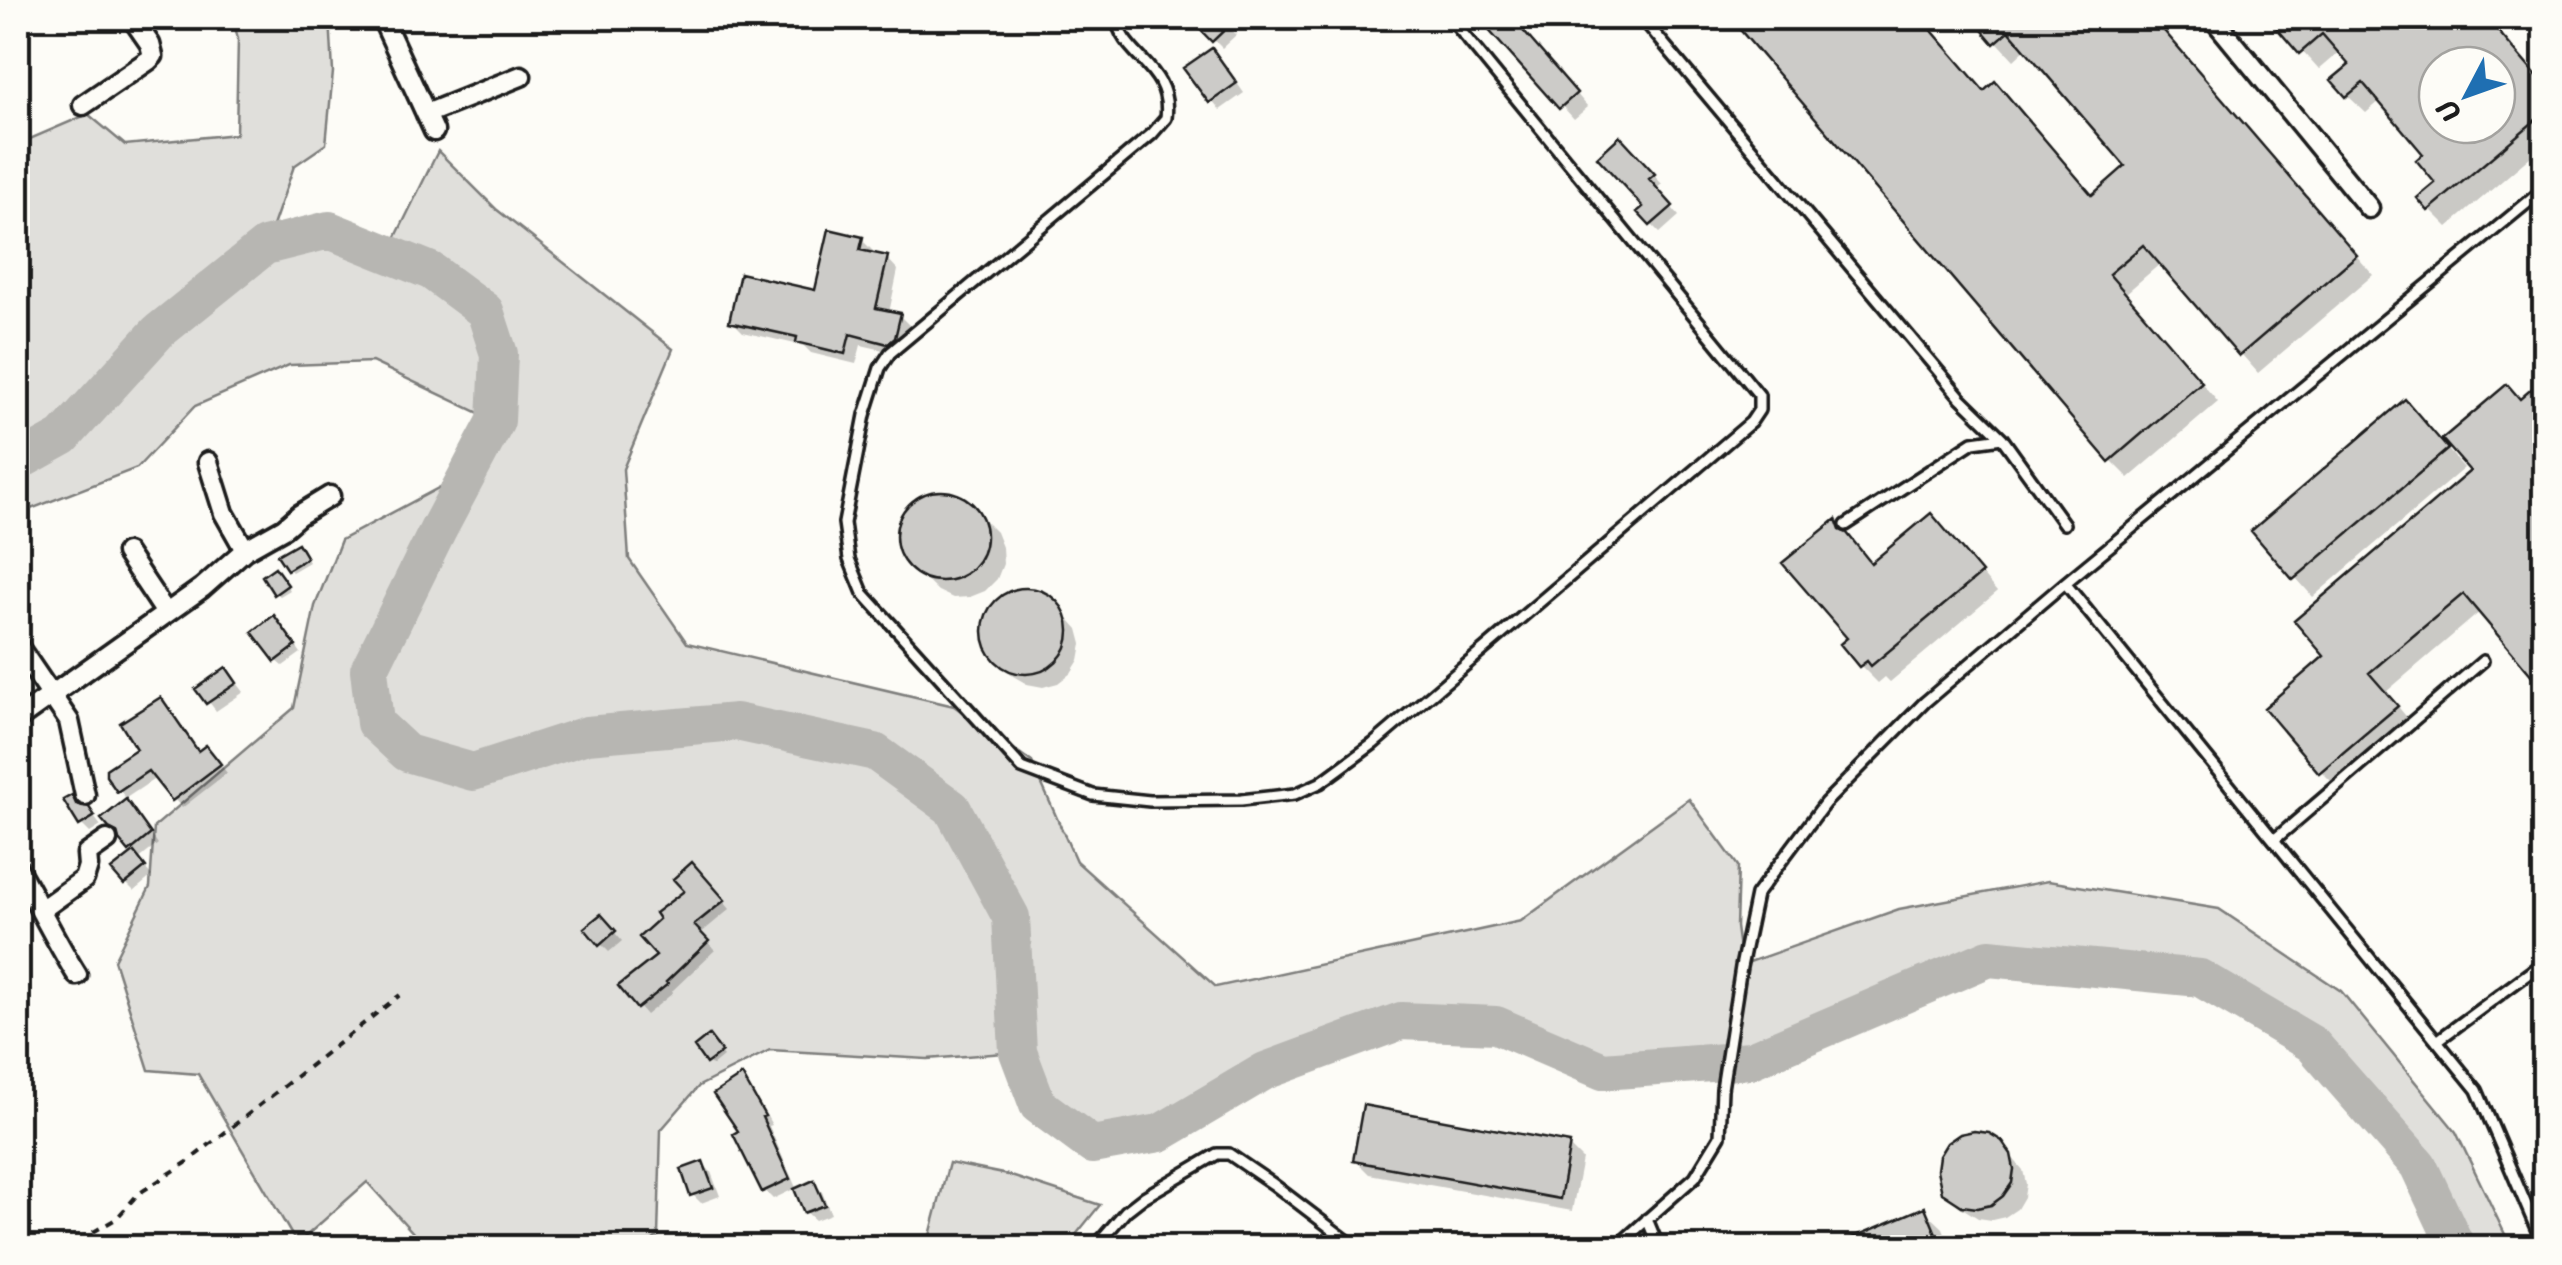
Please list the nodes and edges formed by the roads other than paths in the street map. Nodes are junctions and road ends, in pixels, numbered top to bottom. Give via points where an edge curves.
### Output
1 (132, 18) edge
2 (382, 18) edge
3 (1117, 18) edge
4 (1450, 18) edge
5 (1642, 18) edge
6 (2213, 18) edge
7 (522, 76) dead end
8 (83, 105) dead end
9 (2544, 189) edge
10 (2370, 208) dead end
11 (2002, 438) junction
12 (208, 462) dead end
13 (330, 496) dead end
14 (2064, 524) dead end
15 (1846, 525) dead end
16 (245, 550) junction
17 (126, 553) dead end
18 (2065, 584) junction
19 (166, 613) junction
20 (18, 646) edge
21 (2484, 660) dead end
22 (50, 695) junction
23 (18, 719) edge
24 (86, 794) dead end
25 (107, 840) dead end
26 (2274, 840) junction
27 (18, 869) edge
28 (41, 910) junction
29 (2544, 962) edge
30 (77, 975) dead end
31 (2437, 1040) junction
32 (1647, 1220) junction
33 (2544, 1247) edge
34 (1094, 1248) edge
35 (1357, 1248) edge
36 (1616, 1248) edge
37 (1659, 1248) edge

1 - 8 street via 153,56
2 - 7 street via 430,122
3 - 4 lane via 1118,29 1166,92 1166,118 883,361 844,524 862,592 1022,768 1093,794 1150,801 1240,800 1295,794 1320,783 1760,410 1760,395
5 - 11 lane via 1961,398
6 - 10 street
9 - 18 lane
11 - 14 lane
11 - 15 lane via 1973,442
12 - 16 street via 224,514
13 - 16 street
16 - 19 street
17 - 19 street
18 - 26 lane
18 - 32 lane via 1926,702 1825,803 1756,894 1720,1136 1696,1177
19 - 22 street
20 - 22 street
21 - 26 lane
22 - 23 street
22 - 24 street via 69,721
25 - 28 street via 87,854 84,879
26 - 31 lane
27 - 28 street
28 - 30 street
29 - 31 lane
31 - 33 lane via 2477,1090
32 - 36 lane
32 - 37 lane
34 - 35 lane via 1144,1197 1217,1154 1229,1154

